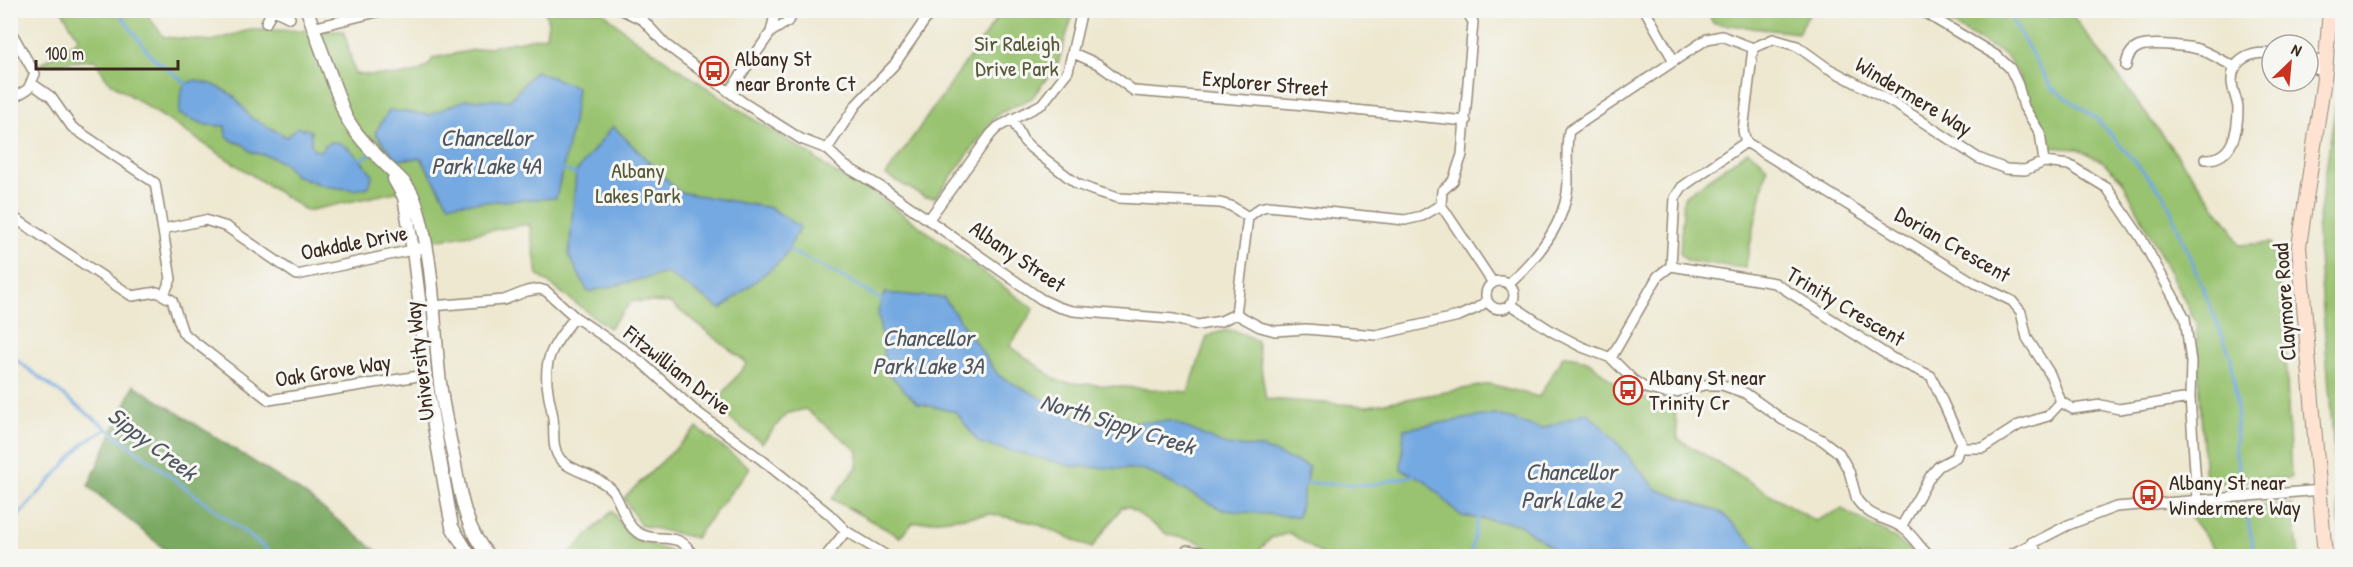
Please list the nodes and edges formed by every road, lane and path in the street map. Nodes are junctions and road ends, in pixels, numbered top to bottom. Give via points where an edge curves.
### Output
1 (273, 10) edge
2 (307, 10) edge
3 (622, 10) edge
4 (650, 10) edge
5 (776, 10) edge
6 (796, 10) edge
7 (932, 10) edge
8 (1082, 10) edge
9 (1645, 10) edge
10 (1920, 10) edge
11 (2330, 10) edge
12 (380, 11) edge
13 (1468, 11) edge
14 (290, 18) dead end
15 (644, 20) junction
16 (266, 22) dead end
17 (312, 28) junction
18 (10, 30) edge
19 (771, 32) junction
20 (1753, 48) junction
21 (1073, 52) junction
22 (2260, 55) edge
23 (1674, 61) junction
24 (2320, 64) edge
25 (2126, 66) dead end
26 (2320, 66) edge
27 (2325, 66) junction
28 (2235, 70) junction
29 (31, 83) junction
30 (729, 92) junction
31 (10, 100) edge
32 (1012, 120) junction
33 (1466, 121) junction
34 (1746, 142) junction
35 (827, 149) junction
36 (2205, 159) dead end
37 (2044, 162) junction
38 (1441, 205) junction
39 (10, 215) edge
40 (1248, 217) junction
41 (929, 219) junction
42 (163, 229) junction
43 (419, 249) junction
44 (1671, 266) junction
45 (1493, 283) junction
46 (1508, 284) junction
47 (164, 294) junction
48 (1487, 301) junction
49 (1510, 304) junction
50 (435, 306) junction
51 (420, 307) junction
52 (1236, 314) junction
53 (575, 317) junction
54 (1611, 358) junction
55 (425, 375) junction
56 (2190, 398) junction
57 (2061, 402) junction
58 (1959, 448) junction
59 (2321, 490) junction
60 (2197, 499) junction
61 (1901, 527) junction
62 (846, 531) junction
63 (2032, 542) junction
64 (470, 556) edge
65 (489, 556) edge
66 (693, 556) edge
67 (826, 556) edge
68 (887, 556) edge
69 (1181, 556) edge
70 (1209, 556) edge
71 (1930, 556) edge
72 (2008, 556) edge
73 (2038, 556) edge
74 (2325, 556) edge

1 - 14 street
1 - 16 street
2 - 17 street, University Way
3 - 15 street, Albany Street
4 - 15 street
5 - 19 street
6 - 19 street via 787,22
7 - 35 street via 894,65 856,105
8 - 21 street
9 - 23 street
10 - 37 street via 2007,64 2024,107 2040,133
11 - 27 main road, Claymore Road
12 - 17 street
13 - 33 street via 1473,22
15 - 30 street, Albany Street via 664,44
17 - 43 street, University Way via 353,130 386,166 404,196
18 - 29 street via 35,74
19 - 30 street
20 - 23 street via 1722,36 1707,39
20 - 34 street via 1743,131
20 - 37 street, Windermere Way via 1773,39 1797,46 1978,158 2006,169 2025,170
21 - 32 street via 1068,71 1042,104
21 - 33 street, Explorer Street via 1098,64 1134,92
22 - 28 street via 2250,55
23 - 46 street via 1569,131 1568,184 1561,220 1536,256
24 - 27 street
25 - 28 street via 2131,52 2145,44 2191,48
26 - 27 street
27 - 59 main road, Claymore Road via 2299,246
28 - 36 street via 2233,85 2238,108 2233,142 2224,155
29 - 31 street
29 - 42 street via 51,97 72,127 155,183
30 - 35 street, Albany Street via 801,139
32 - 40 street via 1031,148 1077,184 1118,198 1220,203
32 - 41 street via 990,134
33 - 38 street via 1462,155 1452,181 1443,191
34 - 44 street via 1682,187 1675,198
34 - 57 street, Dorian Crescent via 1975,283 2012,301 2021,312 2027,338 2050,374
35 - 41 street, Albany Street via 845,166
37 - 56 street, Windermere Way via 2069,165 2108,188 2141,238 2185,318 2191,362
38 - 40 street via 1422,216 1404,220 1268,206
38 - 45 street
39 - 47 street via 132,296
40 - 52 street
41 - 52 street, Albany Street via 1058,307 1198,325
42 - 43 street, Oakdale Drive via 205,220 227,227 297,275
42 - 47 street via 171,279
43 - 50 street, University Way
43 - 51 street, University Way
44 - 54 street via 1658,276
44 - 58 street, Trinity Crescent via 1774,283 1892,358 1931,375 1961,442
45 - 46 street
45 - 48 street via 1487,291
46 - 49 street via 1514,295
47 - 55 street, Oak Grove Way via 172,300 183,333 269,400
48 - 49 street via 1499,309
48 - 52 street via 1458,316 1376,335 1296,328 1275,331
49 - 54 street via 1553,332
50 - 51 street, Fitzwilliam Drive
50 - 53 street, Fitzwilliam Drive via 504,300 539,289 552,295
50 - 65 street, University Way via 440,384 462,505 480,546
51 - 55 street, University Way
53 - 62 street, Fitzwilliam Drive via 640,361
53 - 66 street via 556,342 546,364 556,453 570,467 587,473 614,492 637,532 675,539
54 - 61 street via 1637,384 1654,391 1677,392 1722,385 1745,393 1783,420 1832,446 1844,460 1861,505 1876,518
55 - 64 street, University Way via 452,527
56 - 57 street via 2119,409 2101,405 2073,409
56 - 60 street, Windermere Way
57 - 58 street via 2048,416 2019,425 1983,448
58 - 61 street via 1956,457 1932,475
59 - 60 street
59 - 74 main road, Claymore Road
60 - 63 street via 2116,507
61 - 71 street
62 - 67 street
62 - 68 street, Fitzwilliam Drive
63 - 72 street
63 - 73 street
69 - 70 street via 1187,550

